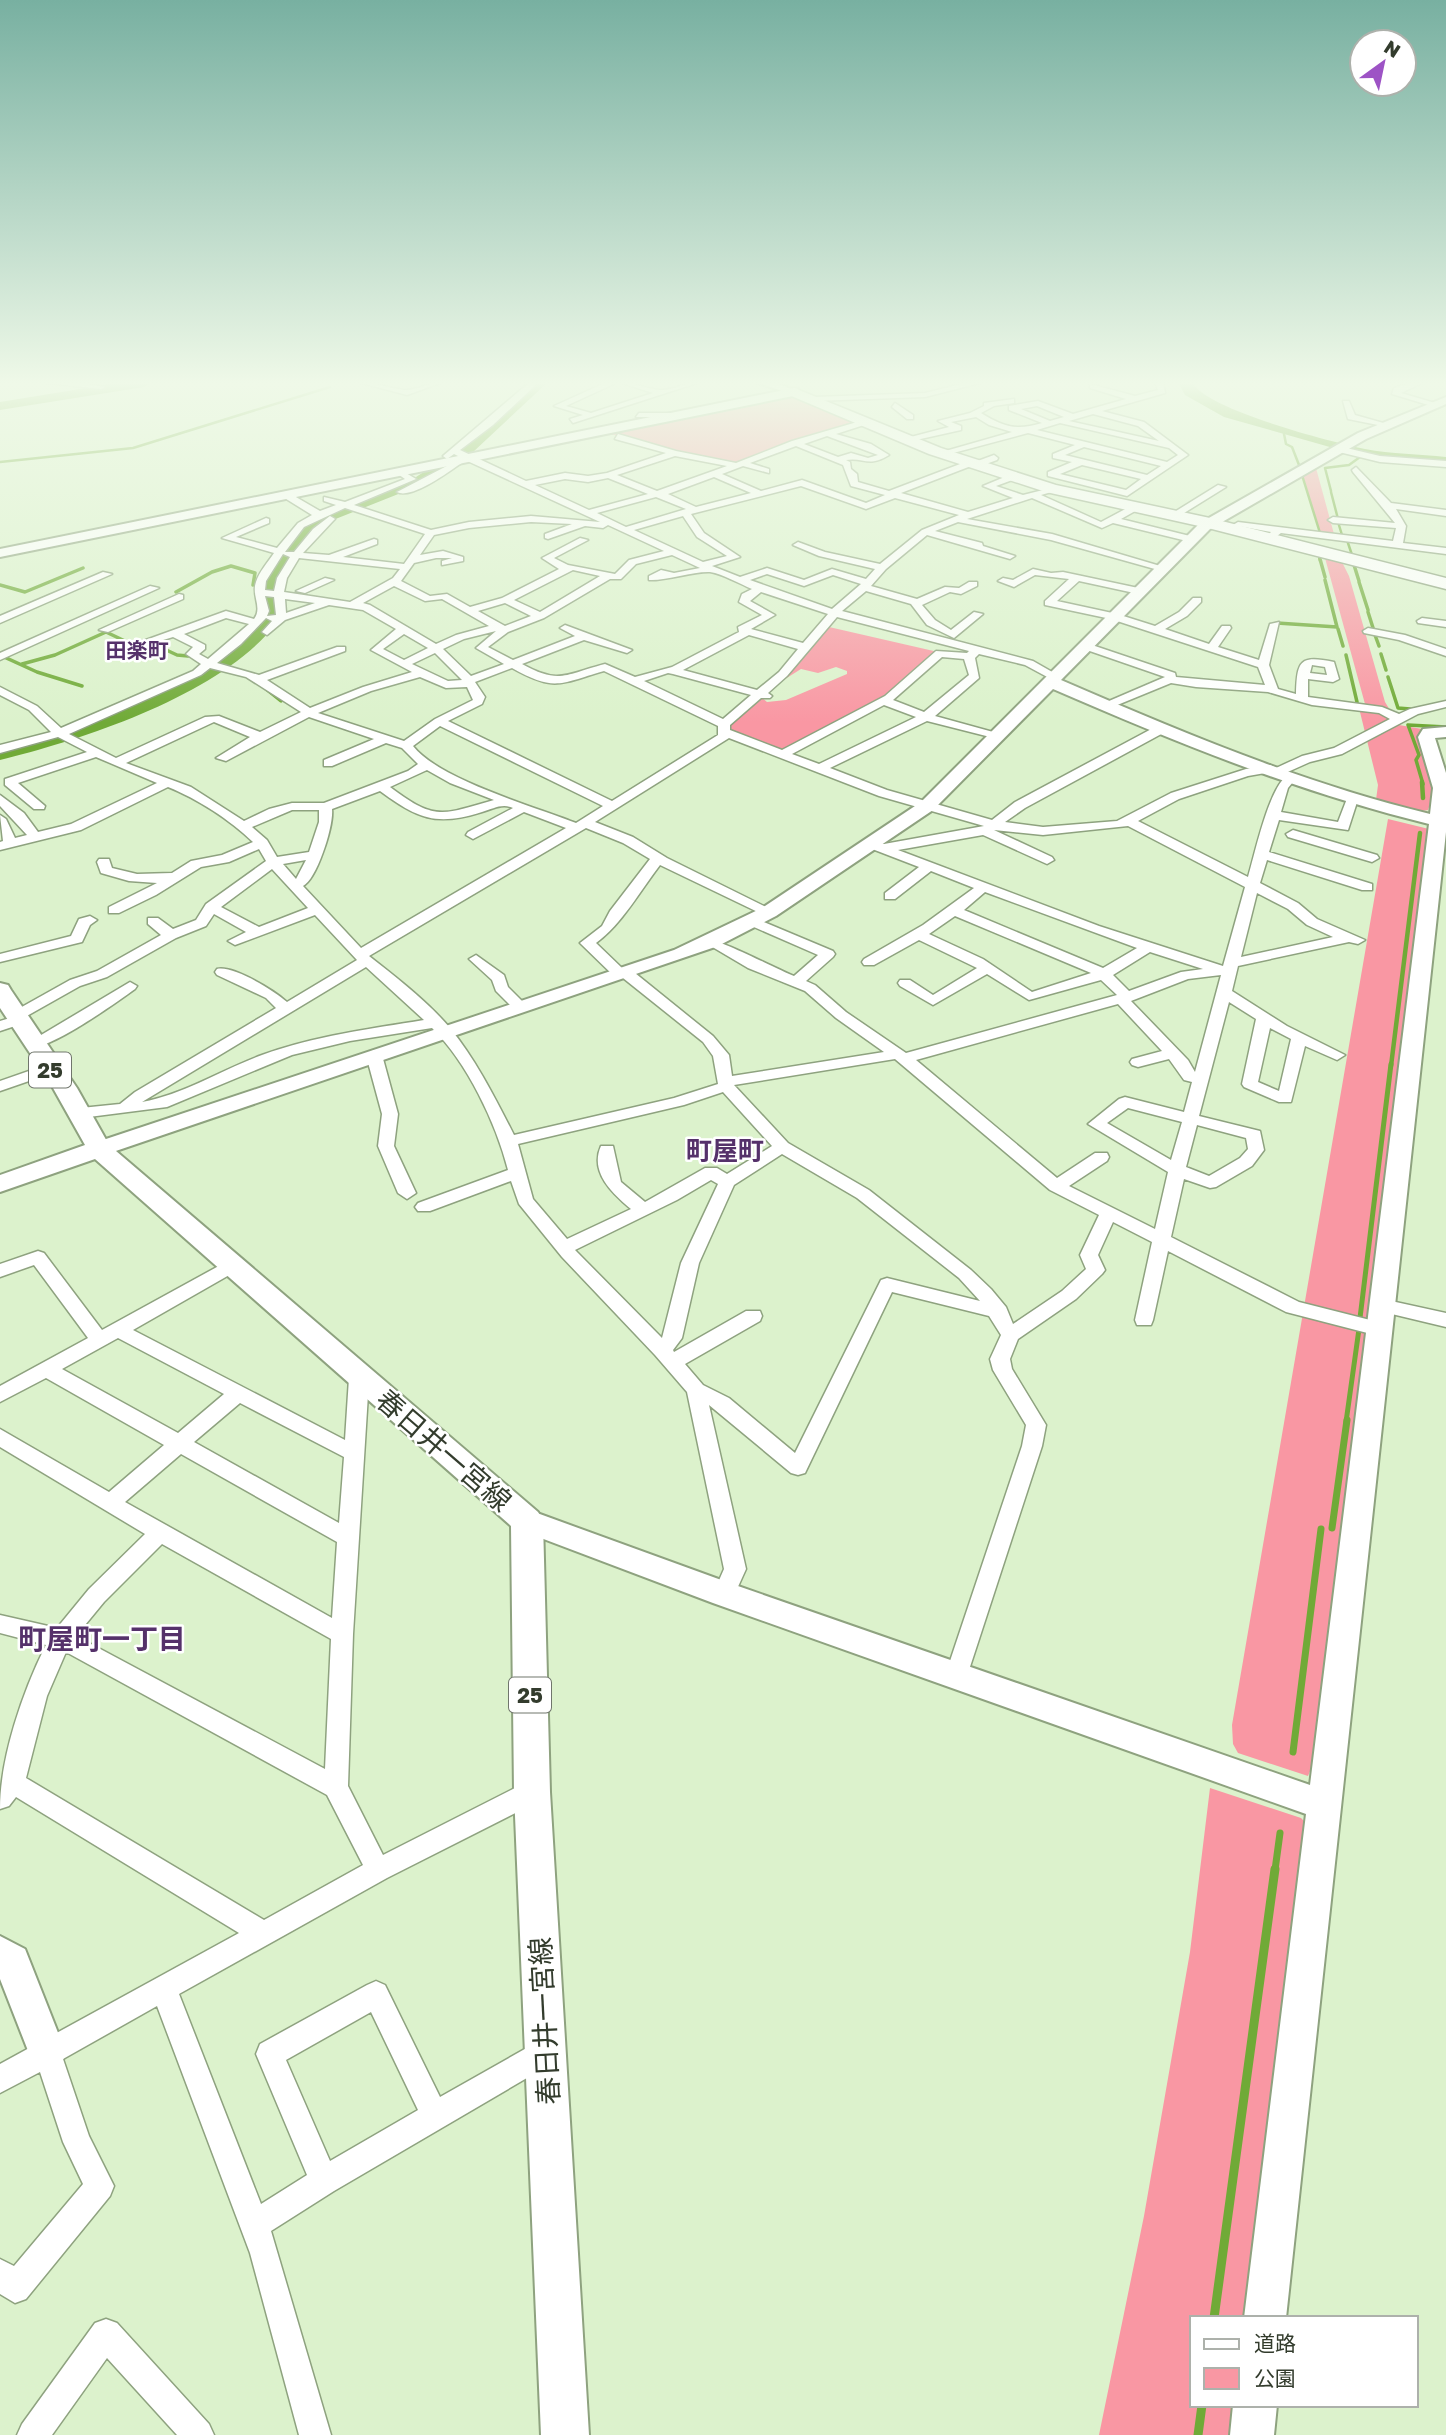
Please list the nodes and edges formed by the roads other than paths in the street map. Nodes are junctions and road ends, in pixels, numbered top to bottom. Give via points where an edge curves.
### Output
1 (283, 496) edge
2 (287, 496) edge
3 (376, 496) edge
4 (384, 496) edge
5 (544, 496) edge
6 (658, 496) edge
7 (661, 496) edge
8 (718, 496) edge
9 (760, 496) edge
10 (838, 496) edge
11 (891, 496) edge
12 (901, 496) edge
13 (1027, 496) joint
14 (1078, 496) edge
15 (1207, 496) edge
16 (1257, 496) edge
17 (1381, 496) edge
18 (327, 499) dead end
19 (732, 502) junction
20 (1391, 506) junction
21 (352, 507) junction
22 (1134, 508) junction
23 (540, 510) dead end
24 (691, 512) junction
25 (1446, 512) edge
26 (405, 513) dead end
27 (319, 515) junction
28 (968, 515) junction
29 (1173, 516) junction
30 (1380, 516) dead end
31 (1079, 518) junction
32 (389, 519) junction
33 (551, 519) junction
34 (956, 519) junction
35 (585, 520) junction
36 (1114, 520) junction
37 (1333, 520) dead end
38 (659, 521) junction
39 (1357, 521) junction
40 (266, 522) dead end
41 (1210, 523) junction
42 (1238, 525) dead end
43 (1401, 526) junction
44 (617, 527) junction
45 (436, 531) junction
46 (925, 533) junction
47 (1274, 534) junction
48 (609, 535) dead end
49 (459, 536) dead end
50 (548, 536) dead end
51 (1090, 536) dead end
52 (1052, 537) junction
53 (1191, 539) junction
54 (583, 540) dead end
55 (374, 542) dead end
56 (1397, 543) junction
57 (798, 544) dead end
58 (1076, 546) junction
59 (339, 547) dead end
60 (833, 547) dead end
61 (1446, 551) edge
62 (674, 552) junction
63 (817, 552) junction
64 (0, 553) edge
65 (287, 553) junction
66 (1010, 556) dead end
67 (326, 557) junction
68 (446, 563) dead end
69 (409, 564) junction
70 (707, 567) junction
71 (882, 567) junction
72 (1162, 568) junction
73 (567, 569) junction
74 (107, 574) dead end
75 (609, 575) junction
76 (653, 578) dead end
77 (1023, 578) junction
78 (1077, 578) junction
79 (329, 580) dead end
80 (741, 580) junction
81 (1003, 581) dead end
82 (395, 582) junction
83 (973, 584) dead end
84 (1446, 584) edge
85 (865, 585) junction
86 (761, 587) junction
87 (154, 588) dead end
88 (280, 590) junction
89 (1063, 590) junction
90 (1139, 591) junction
91 (262, 592) junction
92 (301, 592) junction
93 (179, 597) dead end
94 (506, 600) junction
95 (1197, 600) dead end
96 (316, 603) junction
97 (354, 604) junction
98 (916, 604) junction
99 (470, 610) junction
100 (836, 613) junction
101 (978, 614) dead end
102 (333, 616) dead end
103 (540, 616) junction
104 (1114, 616) junction
105 (268, 619) junction
106 (0, 620) edge
107 (1422, 621) dead end
108 (1275, 624) dead end
109 (1446, 624) edge
110 (501, 628) junction
111 (565, 628) dead end
112 (1226, 628) dead end
113 (403, 629) junction
114 (104, 630) dead end
115 (1156, 630) junction
116 (748, 631) junction
117 (1368, 631) dead end
118 (267, 632) dead end
119 (175, 634) junction
120 (951, 634) junction
121 (584, 636) junction
122 (137, 645) dead end
123 (1085, 646) junction
124 (806, 647) junction
125 (1211, 648) junction
126 (341, 649) dead end
127 (437, 649) junction
128 (627, 650) dead end
129 (1446, 653) edge
130 (973, 654) junction
131 (3, 656) edge
132 (1029, 663) junction
133 (403, 664) junction
134 (513, 664) junction
135 (1263, 665) junction
136 (217, 666) junction
137 (674, 671) junction
138 (419, 673) junction
139 (1303, 675) dead end
140 (259, 679) junction
141 (1053, 679) junction
142 (1170, 679) junction
143 (634, 681) junction
144 (470, 682) junction
145 (1272, 689) junction
146 (0, 690) edge
147 (762, 695) junction
148 (1302, 699) junction
149 (884, 701) junction
150 (1446, 704) edge
151 (1106, 706) junction
152 (307, 714) junction
153 (926, 717) junction
154 (1397, 718) junction
155 (439, 721) junction
156 (724, 728) junction
157 (1161, 729) junction
158 (1446, 732) edge
159 (998, 735) junction
160 (67, 737) junction
161 (260, 737) junction
162 (384, 739) junction
163 (407, 745) junction
164 (0, 748) edge
165 (97, 753) junction
166 (781, 755) junction
167 (0, 758) edge
168 (222, 758) dead end
169 (116, 763) junction
170 (328, 763) dead end
171 (425, 765) junction
172 (818, 769) junction
173 (1279, 773) junction
174 (166, 783) junction
175 (381, 786) junction
176 (0, 799) edge
177 (1352, 799) junction
178 (504, 802) junction
179 (39, 806) dead end
180 (612, 806) junction
181 (927, 806) junction
182 (325, 807) junction
183 (522, 808) junction
184 (1441, 814) edge
185 (1273, 815) junction
186 (0, 819) edge
187 (1128, 821) junction
188 (244, 826) junction
189 (581, 826) junction
190 (991, 828) junction
191 (1293, 834) dead end
192 (473, 835) dead end
193 (36, 838) junction
194 (262, 843) junction
195 (5, 845) edge
196 (878, 846) junction
197 (312, 855) junction
198 (1267, 856) dead end
199 (658, 858) junction
200 (1372, 858) dead end
201 (1047, 860) dead end
202 (104, 862) dead end
203 (273, 862) junction
204 (929, 866) junction
205 (177, 876) junction
206 (295, 885) junction
207 (984, 887) junction
208 (1252, 887) junction
209 (1367, 887) dead end
210 (890, 896) dead end
211 (211, 907) junction
212 (317, 909) junction
213 (114, 910) dead end
214 (955, 911) junction
215 (761, 917) junction
216 (90, 920) dead end
217 (153, 921) dead end
218 (258, 932) junction
219 (920, 934) junction
220 (171, 935) junction
221 (235, 941) dead end
222 (711, 942) junction
223 (1147, 948) junction
224 (0, 958) edge
225 (363, 958) junction
226 (476, 959) dead end
227 (869, 962) dead end
228 (987, 968) junction
229 (1231, 968) junction
230 (222, 972) dead end
231 (622, 973) junction
232 (1104, 974) junction
233 (796, 982) junction
234 (905, 983) dead end
235 (130, 986) dead end
236 (0, 990) edge
237 (1224, 993) junction
238 (1124, 998) junction
239 (520, 1007) junction
240 (286, 1009) junction
241 (1264, 1018) junction
242 (11, 1021) edge
243 (440, 1027) junction
244 (1299, 1038) junction
245 (34, 1044) junction
246 (1173, 1054) junction
247 (374, 1055) junction
248 (1337, 1055) dead end
249 (901, 1056) junction
250 (1138, 1062) dead end
251 (49, 1069) junction
252 (1203, 1077) junction
253 (726, 1084) junction
254 (0, 1086) edge
255 (125, 1108) junction
256 (81, 1112) junction
257 (1192, 1119) junction
258 (509, 1141) junction
259 (782, 1147) junction
260 (99, 1149) junction
261 (607, 1150) dead end
262 (1101, 1157) dead end
263 (1177, 1170) junction
264 (516, 1173) junction
265 (727, 1182) junction
266 (0, 1184) edge
267 (1056, 1186) junction
268 (407, 1193) dead end
269 (424, 1207) dead end
270 (642, 1209) junction
271 (1108, 1214) junction
272 (1160, 1240) junction
273 (564, 1248) junction
274 (232, 1266) junction
275 (0, 1271) edge
276 (999, 1312) junction
277 (753, 1316) dead end
278 (1380, 1317) junction
279 (1144, 1320) dead end
280 (1446, 1320) edge
281 (118, 1330) junction
282 (1010, 1335) junction
283 (100, 1340) junction
284 (667, 1356) junction
285 (46, 1370) junction
286 (359, 1378) junction
287 (696, 1390) junction
288 (237, 1394) junction
289 (0, 1395) edge
290 (0, 1437) edge
291 (179, 1444) junction
292 (354, 1453) junction
293 (111, 1502) junction
294 (527, 1521) junction
295 (160, 1533) junction
296 (348, 1538) junction
297 (724, 1594) junction
298 (0, 1624) edge
299 (342, 1634) junction
300 (62, 1639) junction
301 (956, 1676) junction
302 (336, 1787) junction
303 (6, 1790) edge
304 (532, 1792) junction
305 (1324, 1805) junction
306 (378, 1870) junction
307 (264, 1934) junction
308 (0, 1954) edge
309 (164, 1989) junction
310 (546, 2051) junction
311 (47, 2053) junction
312 (0, 2079) edge
313 (435, 2116) junction
314 (324, 2181) junction
315 (255, 2225) junction
316 (0, 2274) edge
317 (1265, 2316) edge
318 (1255, 2407) edge
319 (33, 2435) edge
320 (198, 2435) edge
321 (315, 2435) edge
322 (565, 2435) edge
323 (1252, 2435) edge

1 - 64 main road
2 - 27 street
3 - 21 street
4 - 21 street
5 - 35 street
6 - 35 street
7 - 24 street
8 - 19 street
9 - 19 street
10 - 11 street via 866,506
12 - 28 street
13 - 28 street
13 - 31 street via 1059,505
14 - 22 highway
15 - 29 street
16 - 41 street
17 - 20 street
18 - 21 street
19 - 24 street
20 - 25 street
20 - 43 street
21 - 27 street
21 - 32 street
21 - 65 street via 316,528
22 - 29 highway
22 - 36 street
23 - 33 street
24 - 38 street
24 - 70 street via 690,523 700,535 735,558
26 - 32 street
27 - 65 street via 301,525
28 - 34 street
29 - 41 highway
30 - 39 street via 1356,514
31 - 36 street via 1102,526
31 - 52 street
32 - 45 street
33 - 35 street
33 - 45 street
34 - 46 street
34 - 52 street
35 - 44 street
35 - 48 street
35 - 50 street
36 - 53 street
37 - 39 street
38 - 44 street
38 - 44 street via 643,514
39 - 43 street
40 - 65 street via 227,538
41 - 47 highway
41 - 53 street
42 - 47 street
43 - 56 street
44 - 62 street
45 - 49 street
45 - 69 street
46 - 66 street
46 - 71 street
47 - 56 street
47 - 84 highway
51 - 58 street
52 - 58 street
53 - 72 street
54 - 73 street via 547,558
55 - 67 street
56 - 61 street
57 - 63 street
58 - 72 street
59 - 67 street
60 - 63 street
62 - 70 street
62 - 75 street via 633,562 617,576
63 - 71 street
65 - 67 street
65 - 88 street
65 - 91 street via 261,581
67 - 69 street
68 - 69 street via 460,559 443,554
69 - 82 street
70 - 76 street
70 - 80 street
71 - 85 street
72 - 90 street
73 - 75 street
73 - 94 street
74 - 106 street
75 - 103 street
77 - 78 street via 1033,572
77 - 81 street via 1014,584
77 - 89 street
78 - 89 street
78 - 90 street
79 - 92 street
80 - 85 street via 767,571 804,583 832,572
80 - 86 street
82 - 97 street
82 - 99 street via 429,599 443,596
83 - 98 street
85 - 98 street
85 - 100 street
86 - 100 street
86 - 116 street via 744,602 771,615 742,629
87 - 131 street
88 - 91 street
88 - 92 street
88 - 96 street
88 - 105 street
89 - 104 street via 1049,603
90 - 104 street
91 - 105 street
92 - 96 street
93 - 114 street
94 - 99 street
94 - 103 street
95 - 115 street
96 - 97 street
96 - 102 street
96 - 105 street
97 - 113 street
98 - 120 street via 927,621
99 - 110 street
100 - 124 street
100 - 130 street
101 - 120 street
103 - 110 street
104 - 115 street
104 - 123 street
105 - 118 street
105 - 119 street via 226,614
105 - 136 street
107 - 109 street
108 - 135 street
110 - 127 street via 460,637
110 - 134 street via 481,648
111 - 121 street
112 - 125 street
113 - 127 street
113 - 133 street via 376,650
115 - 125 street
116 - 124 street
116 - 137 street
117 - 129 street
119 - 122 street
119 - 136 street via 201,647 191,654
120 - 132 street
121 - 128 street
121 - 134 street
123 - 141 street
123 - 142 street via 1171,675
124 - 147 street
125 - 135 street
126 - 140 street
127 - 133 street
127 - 144 street
130 - 132 street
130 - 149 street via 940,653
130 - 153 street via 975,676
132 - 141 street
133 - 138 street
134 - 143 street via 542,680 557,681 604,667
134 - 144 street
135 - 145 street
136 - 140 street
136 - 160 street
137 - 143 street
137 - 147 street
138 - 144 street via 446,685
138 - 152 street
139 - 148 street
140 - 152 street
141 - 151 street
141 - 159 street
142 - 145 street
142 - 151 street
143 - 156 street
144 - 155 street via 478,702
145 - 148 street
146 - 160 street via 33,708
147 - 156 street
148 - 154 street via 1363,706
149 - 153 street
149 - 166 street
150 - 154 street
151 - 157 street
152 - 161 street
152 - 162 street
153 - 159 street
153 - 172 street
154 - 173 street via 1338,751 1306,759
155 - 163 street
155 - 180 street
156 - 166 street
156 - 180 street via 724,736
157 - 173 street
157 - 190 street via 1020,805
158 - 184 street via 1426,737 1442,788
159 - 181 street
160 - 164 street
160 - 165 street
160 - 167 street
161 - 168 street
161 - 169 street via 209,719
162 - 163 street
162 - 170 street
163 - 171 street
165 - 169 street
165 - 179 street via 9,782
166 - 172 street
169 - 174 street
171 - 175 street
171 - 178 street
172 - 181 street
173 - 177 street
173 - 185 street via 1282,787
173 - 187 street via 1246,773 1175,796
174 - 188 street via 187,790
174 - 193 street via 76,827
175 - 178 street via 410,808 437,816 457,818
175 - 182 street
176 - 193 street
177 - 184 street
177 - 185 street via 1343,827
178 - 183 street
180 - 189 street
181 - 190 street
181 - 196 street
182 - 188 street via 308,803 281,807
182 - 197 street via 323,833
183 - 189 street
183 - 192 street
184 - 278 street
185 - 208 street
186 - 195 street
187 - 190 street via 1043,831
187 - 208 street
188 - 194 street
189 - 199 street via 628,840
189 - 225 street
190 - 196 street
190 - 201 street
191 - 200 street
193 - 195 street
194 - 203 street
194 - 205 street via 225,859 207,860
196 - 204 street
196 - 215 street
197 - 203 street
197 - 206 street via 305,880
198 - 209 street
199 - 215 street
199 - 231 street via 608,928 587,943
202 - 205 street via 106,870 125,878
203 - 206 street
203 - 211 street
204 - 207 street
204 - 210 street
205 - 213 street
206 - 212 street
207 - 214 street
207 - 223 street
208 - 229 street
208 - 229 street via 1293,906 1296,914 1353,939
211 - 218 street
211 - 220 street via 201,923
212 - 218 street
212 - 225 street
214 - 219 street
214 - 232 street
215 - 222 street
215 - 233 street via 828,954
216 - 224 street via 77,940
217 - 220 street
218 - 221 street
219 - 227 street
219 - 228 street
220 - 242 street
222 - 231 street
222 - 233 street
223 - 229 street
223 - 232 street
225 - 240 street
225 - 243 street
226 - 239 street via 499,978 501,988
228 - 232 street via 1029,996
228 - 234 street via 933,1002
229 - 237 street
229 - 238 street via 1186,975
230 - 240 street via 271,995
231 - 239 street
231 - 253 street via 708,1039 721,1055
232 - 238 street
233 - 249 street
235 - 245 street
236 - 242 main road, 春日井一宮線 / 25
237 - 241 street
237 - 252 street
238 - 246 street
238 - 249 street
239 - 243 street
240 - 255 street
241 - 244 street
241 - 244 street via 1250,1084 1285,1099
242 - 245 main road, 春日井一宮線 / 25
243 - 247 street
243 - 255 street via 303,1047 180,1096 140,1109
243 - 258 street via 478,1079
244 - 248 street
245 - 251 main road, 春日井一宮線 / 25
246 - 250 street
246 - 252 street via 1190,1077
247 - 260 street
247 - 268 street via 390,1114 386,1146
249 - 253 street
249 - 267 street
251 - 254 street
251 - 256 main road, 春日井一宮線 / 25
252 - 257 street
253 - 258 street via 678,1102
253 - 259 street
255 - 256 street
256 - 260 main road, 春日井一宮線 / 25
257 - 263 street
257 - 263 street via 1254,1135 1256,1150 1246,1162 1210,1182
257 - 263 street via 1125,1102 1096,1124
258 - 264 street
259 - 265 street
259 - 276 street via 863,1194 965,1274
260 - 266 main road
260 - 274 main road, 春日井一宮線 / 25
261 - 270 street via 614,1185
262 - 267 street
263 - 272 street
264 - 269 street
264 - 273 street via 525,1200
265 - 270 street via 711,1172
265 - 284 street via 690,1263
267 - 271 street
270 - 273 street
271 - 272 street
271 - 282 street via 1089,1255 1096,1270 1069,1295
272 - 278 street via 1293,1307
272 - 279 street
273 - 284 street
274 - 281 street
274 - 286 main road, 春日井一宮線 / 25
275 - 283 street via 38,1257
276 - 282 street
276 - 287 street via 887,1284 799,1467 722,1403
277 - 284 street
278 - 280 street
278 - 305 street
281 - 283 street
281 - 288 street
282 - 301 street via 1000,1359 1035,1425 1032,1446
283 - 285 street
284 - 287 street
285 - 289 street
285 - 291 street
286 - 292 street
286 - 294 main road, 春日井一宮線 / 25
287 - 297 street via 735,1569
288 - 291 street
288 - 292 street
290 - 293 street
291 - 293 street
291 - 296 street
292 - 296 street
293 - 295 street
294 - 297 street
294 - 304 main road, 春日井一宮線 / 25
295 - 299 street
295 - 300 street via 78,1616
296 - 299 street
297 - 301 street
298 - 300 street
299 - 302 street
300 - 302 street
300 - 303 street via 45,1669
301 - 305 street
302 - 306 street
303 - 307 street
304 - 306 street
304 - 310 main road, 春日井一宮線 / 25
305 - 317 street
306 - 307 street
307 - 309 street
308 - 311 street via 12,1962
309 - 311 street
309 - 315 street
310 - 313 street
310 - 322 main road, 春日井一宮線 / 25
311 - 312 street
311 - 316 street via 77,2142 100,2186 15,2288
313 - 314 street
313 - 314 street via 376,1994 270,2054
314 - 315 street
315 - 321 street
318 - 323 street
319 - 320 street via 106,2334

